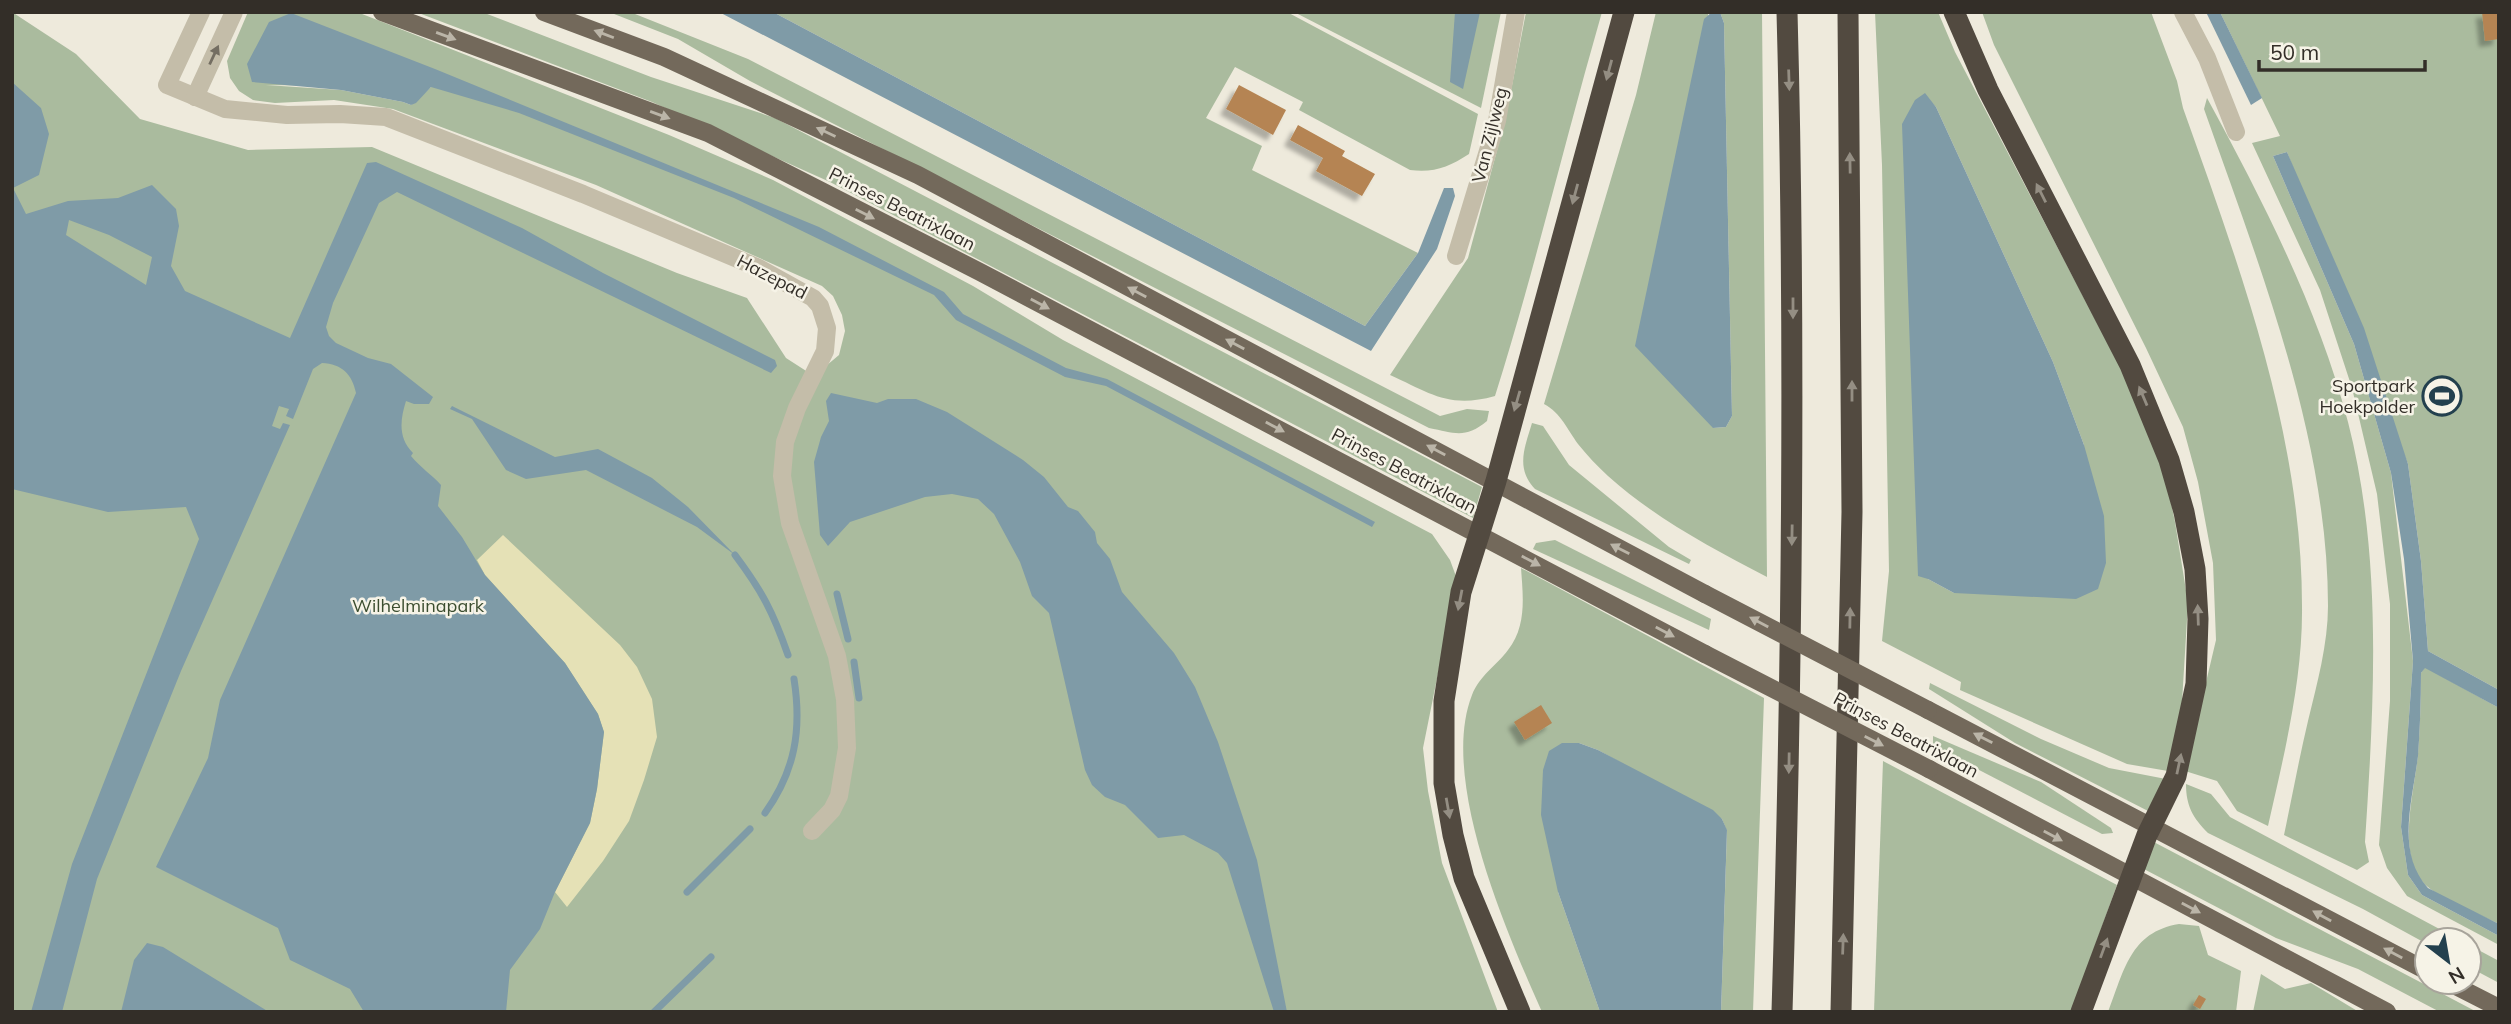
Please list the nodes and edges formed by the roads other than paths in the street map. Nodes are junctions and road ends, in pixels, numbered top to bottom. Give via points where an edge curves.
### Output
1 (201, 12) edge
2 (234, 12) edge
3 (382, 12) edge
4 (544, 12) edge
5 (1516, 12) edge
6 (1624, 12) edge
7 (1787, 12) edge
8 (1848, 12) edge
9 (1954, 12) edge
10 (2183, 12) edge
11 (195, 97) junction
12 (2236, 132) dead end
13 (1456, 256) dead end
14 (1496, 481) junction
15 (1479, 535) junction
16 (2151, 826) junction
17 (811, 831) dead end
18 (2130, 877) junction
19 (2413, 964) edge
20 (2475, 996) edge
21 (2499, 1008) edge
22 (1520, 1012) edge
23 (1782, 1012) edge
24 (1841, 1012) edge
25 (2081, 1012) edge
26 (2386, 1012) edge

1 - 11 street, Hazepad via 167,85
11 -> 2 street
3 -> 15 main road, Prinses Beatrixlaan via 708,133
14 -> 4 main road, Prinses Beatrixlaan via 918,175 664,57
5 - 13 street, Van Zijlweg via 1497,121
6 -> 14 highway
7 -> 23 highway via 1793,503
24 -> 8 highway via 1852,512
16 -> 9 highway via 2176,776 2196,684 2196,582 2183,512 2169,460 2130,365 1988,90
10 - 12 street
11 - 17 street, Hazepad via 225,109 386,117 759,268 820,306 827,328 825,351 785,442 782,476 790,523 836,656 845,699 847,748 839,796
14 - 15 highway
16 -> 14 main road, Prinses Beatrixlaan, bridge
15 -> 18 main road, Prinses Beatrixlaan, bridge
15 -> 22 highway via 1461,592 1449,664 1442,741 1444,783 1464,877
16 - 18 highway
19 -> 16 main road, Prinses Beatrixlaan
25 -> 18 highway
18 -> 26 main road, Prinses Beatrixlaan
20 - 21 main road

